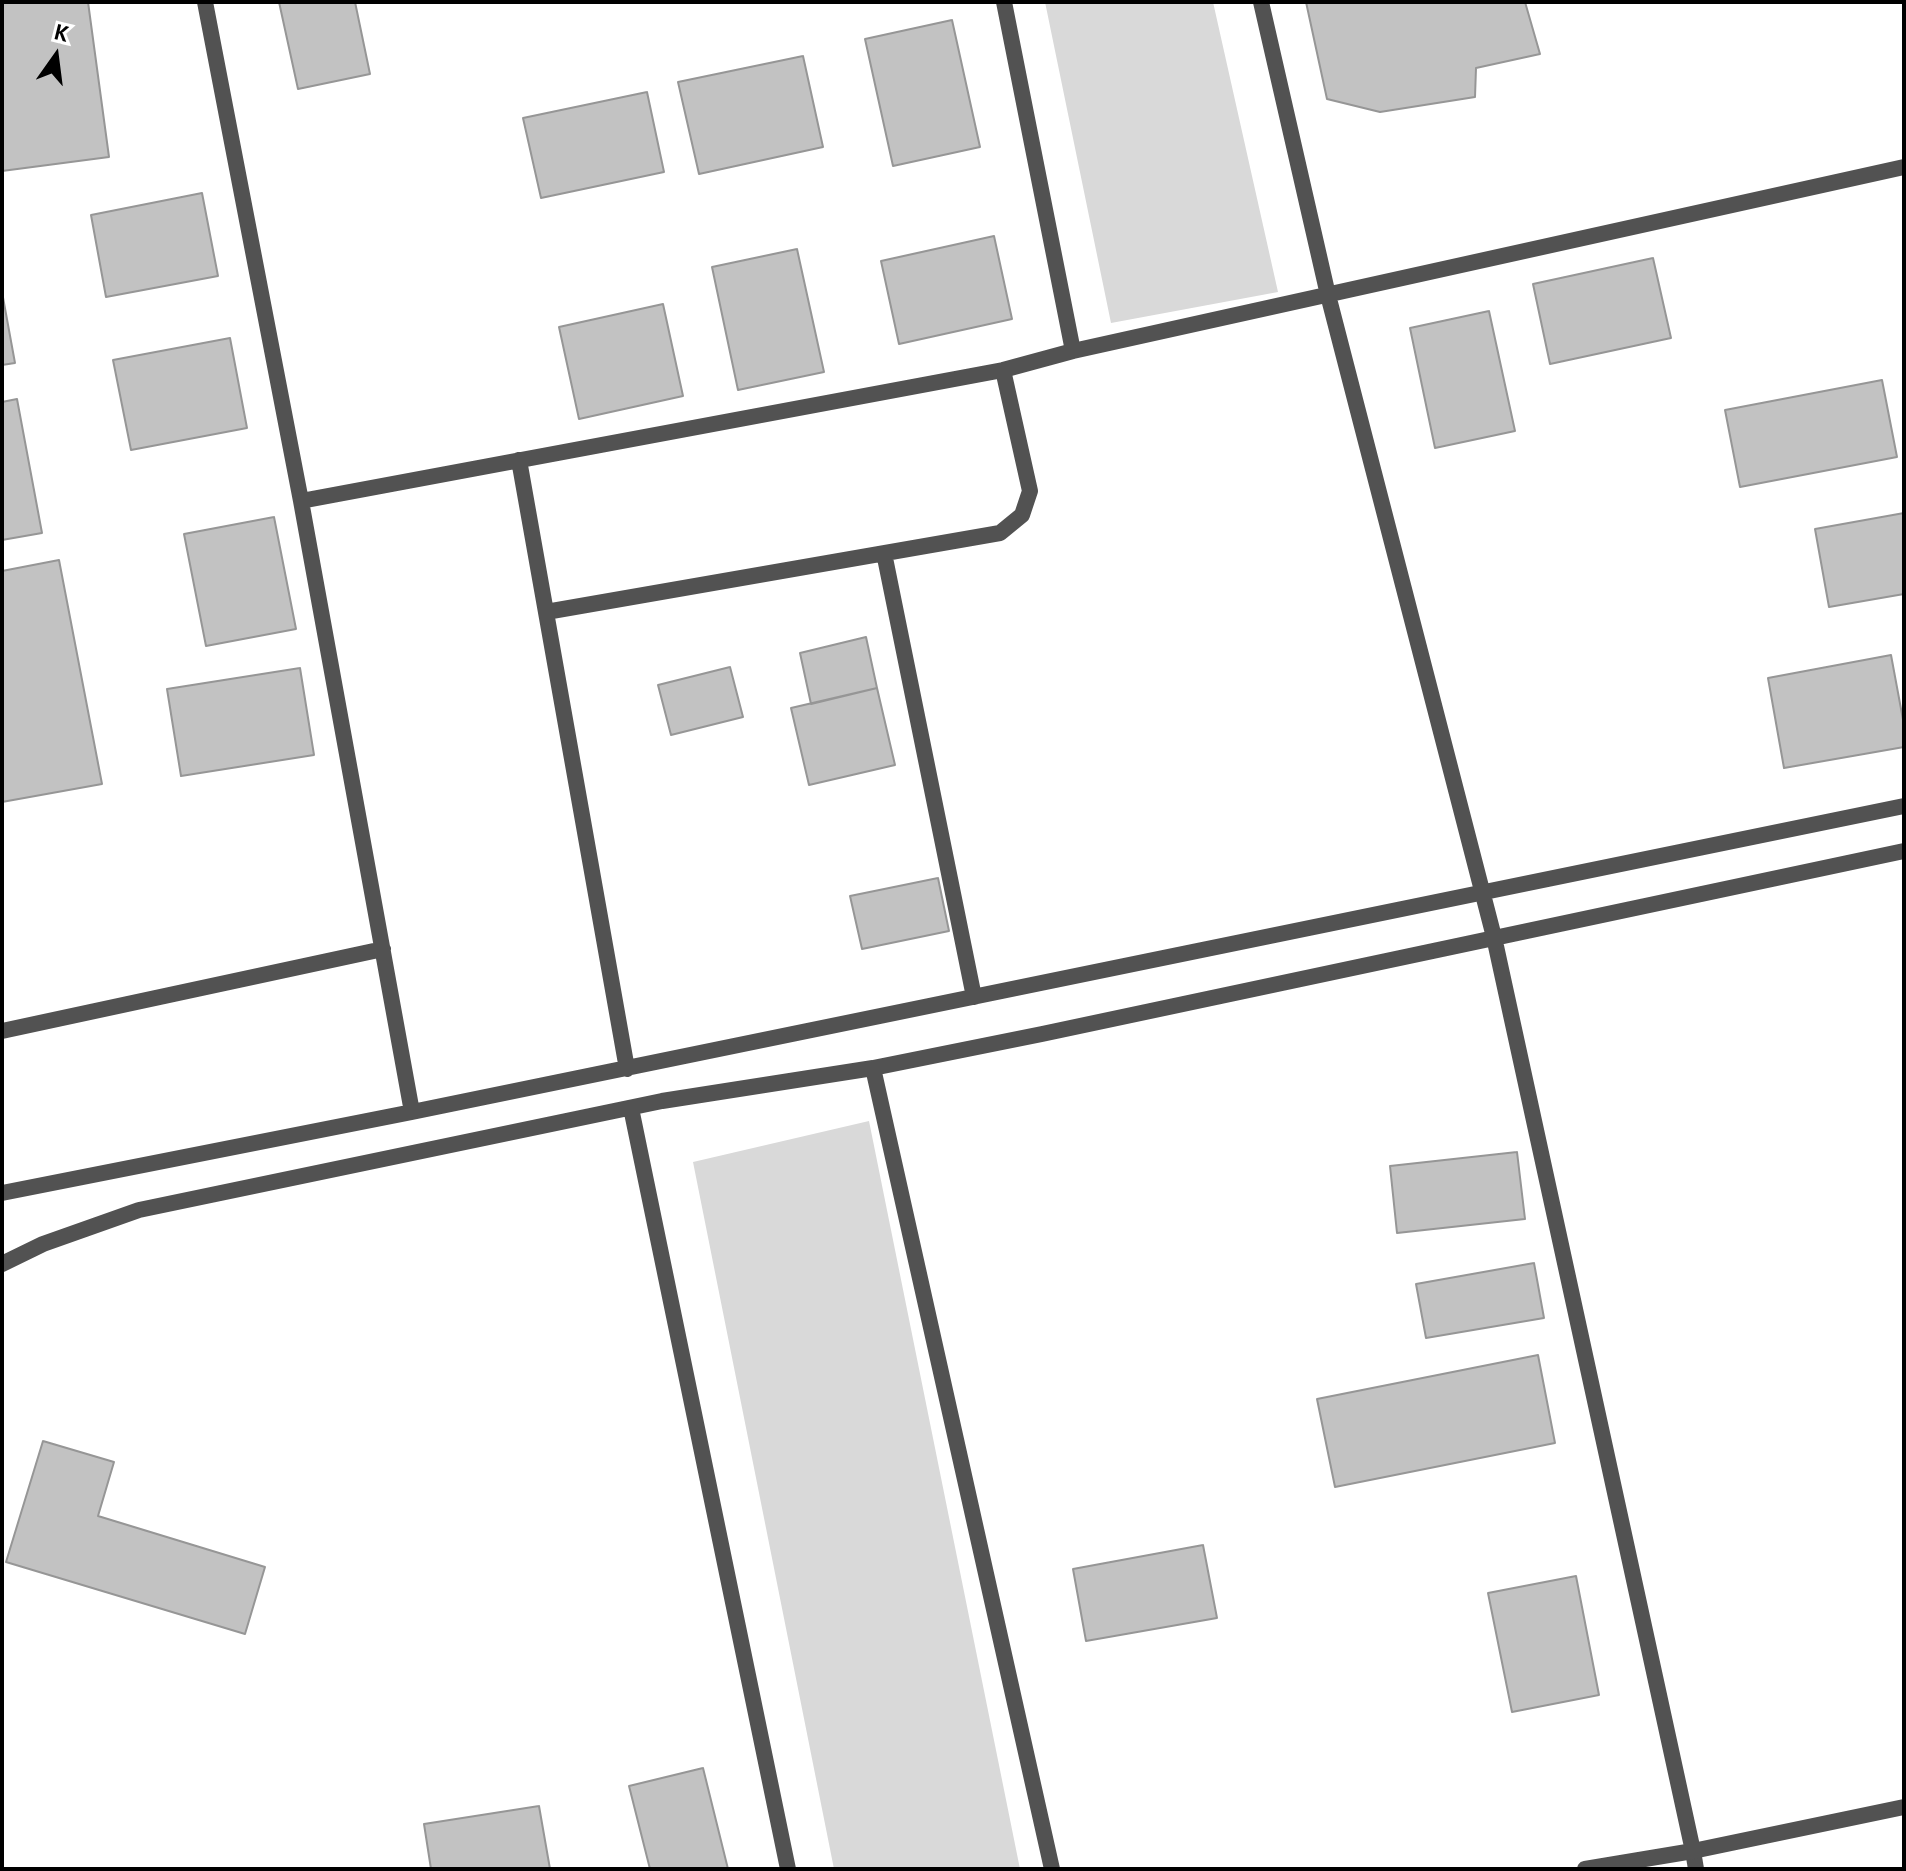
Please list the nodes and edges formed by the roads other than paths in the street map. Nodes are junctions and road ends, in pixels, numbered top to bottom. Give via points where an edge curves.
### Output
1 (205, 2) edge
2 (1004, 2) edge
3 (1261, 2) edge
4 (1904, 167) edge
5 (1328, 295) junction
6 (1073, 351) junction
7 (1003, 370) junction
8 (519, 460) junction
9 (301, 501) junction
10 (884, 553) junction
11 (546, 612) junction
12 (1904, 806) edge
13 (1904, 851) edge
14 (1482, 893) junction
15 (1494, 937) junction
16 (383, 949) junction
17 (974, 997) junction
18 (2, 1031) edge
19 (873, 1068) junction
20 (627, 1069) junction
21 (631, 1108) junction
22 (412, 1112) junction
23 (2, 1193) edge
24 (2, 1264) edge
25 (1904, 1807) edge
26 (1693, 1851) junction
27 (788, 1869) edge
28 (1052, 1869) edge
29 (1585, 1869) edge
30 (1696, 1869) edge

1 - 9 street
2 - 6 street
3 - 5 street
4 - 5 street
5 - 6 street
5 - 14 street
6 - 7 street
7 - 8 street
7 - 10 street via 1030,491 1022,515 1000,533
8 - 9 street
8 - 11 street
9 - 16 street
10 - 11 street
10 - 17 street
11 - 20 street
12 - 14 street
13 - 15 street
14 - 15 street
14 - 17 street
15 - 19 street
15 - 26 street
16 - 18 street
16 - 22 street
17 - 20 street
19 - 21 street
19 - 28 street
20 - 22 street
21 - 24 street via 139,1210
21 - 27 street
22 - 23 street
25 - 26 street
26 - 29 street
26 - 30 street

